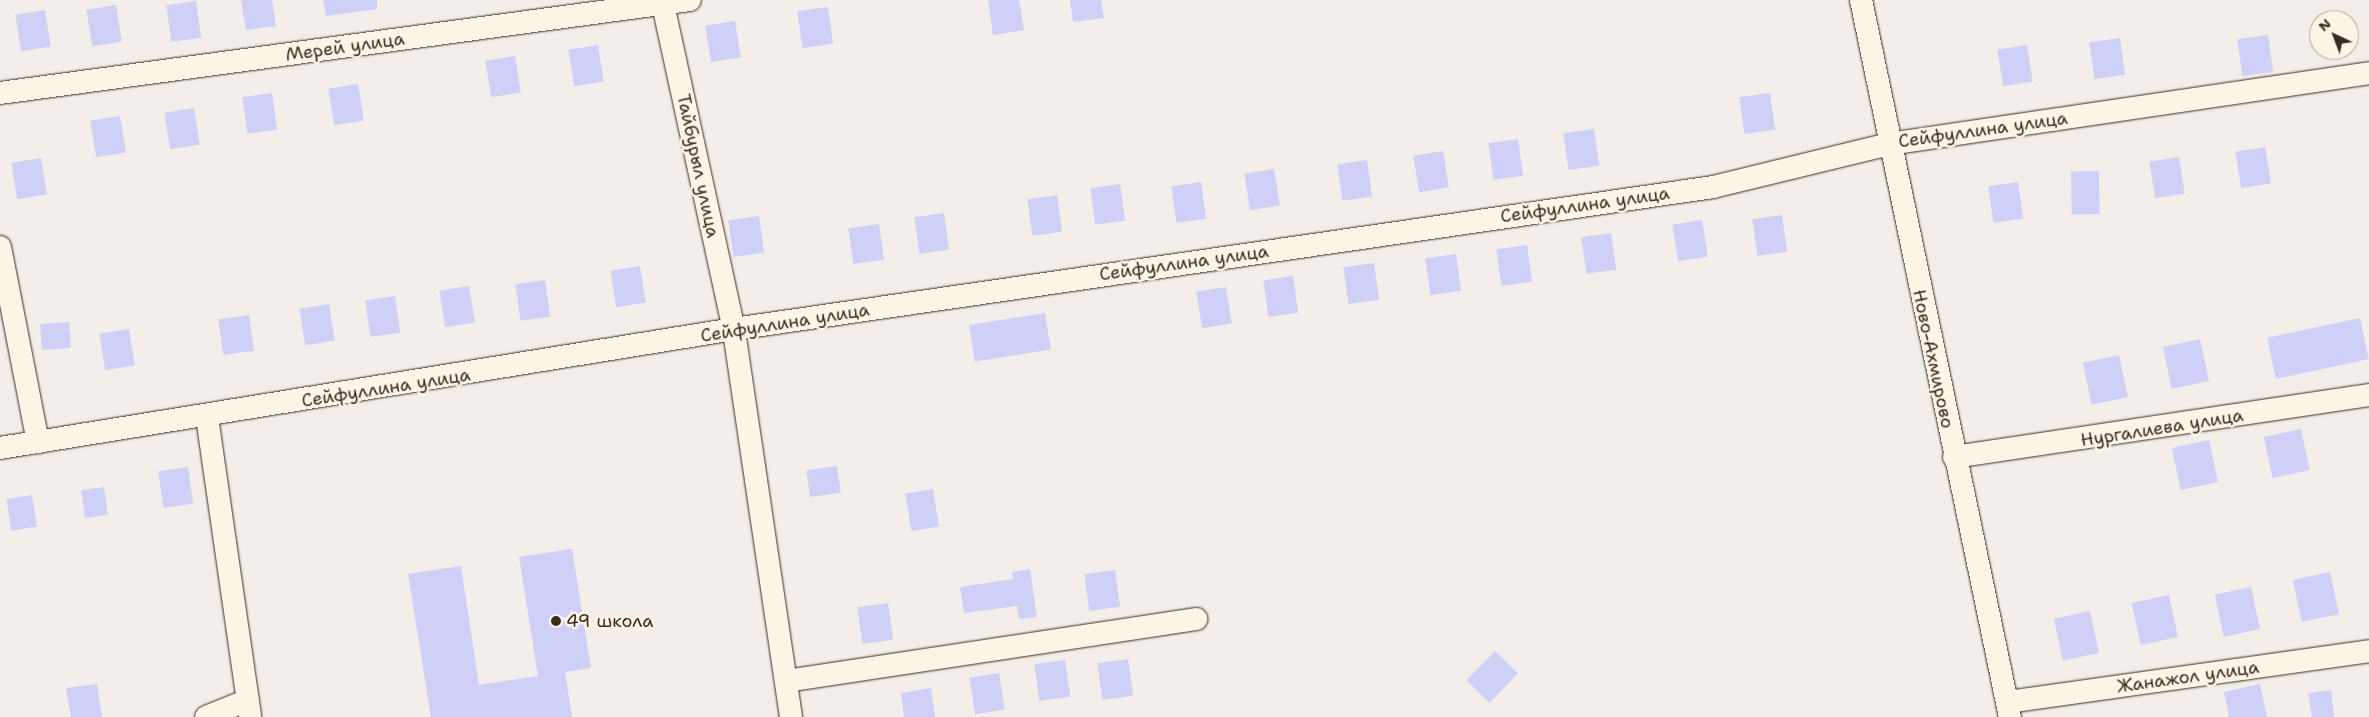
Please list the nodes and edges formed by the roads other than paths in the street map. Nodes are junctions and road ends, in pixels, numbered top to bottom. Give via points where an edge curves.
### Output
1 (690, 0) edge
2 (1860, 0) edge
3 (662, 2) edge
4 (2369, 73) edge
5 (0, 93) edge
6 (1889, 144) junction
7 (0, 247) edge
8 (734, 331) junction
9 (2369, 395) edge
10 (207, 417) junction
11 (38, 442) junction
12 (0, 448) edge
13 (1954, 457) junction
14 (1196, 619) dead end
15 (2369, 651) edge
16 (786, 681) junction
17 (249, 708) edge
18 (2009, 710) edge
19 (206, 717) edge
20 (791, 717) edge

1 - 3 street, Мерей улица
2 - 6 street, Ново-Ахмирово
3 - 5 street, Мерей улица
3 - 8 street, Тайбурыл улица
4 - 6 street, Сейфуллина улица
6 - 8 street, Сейфуллина улица via 1713,187
6 - 13 street, Ново-Ахмирово
7 - 11 street
8 - 10 street, Сейфуллина улица
8 - 16 street, Тайбурыл улица
9 - 13 street, Нургалиева улица
10 - 11 street, Сейфуллина улица
10 - 17 street
11 - 12 street, Сейфуллина улица
13 - 18 street, Ново-Ахмирово
14 - 16 street
15 - 18 street, Жанажол улица
16 - 20 street, Тайбурыл улица
17 - 19 street

